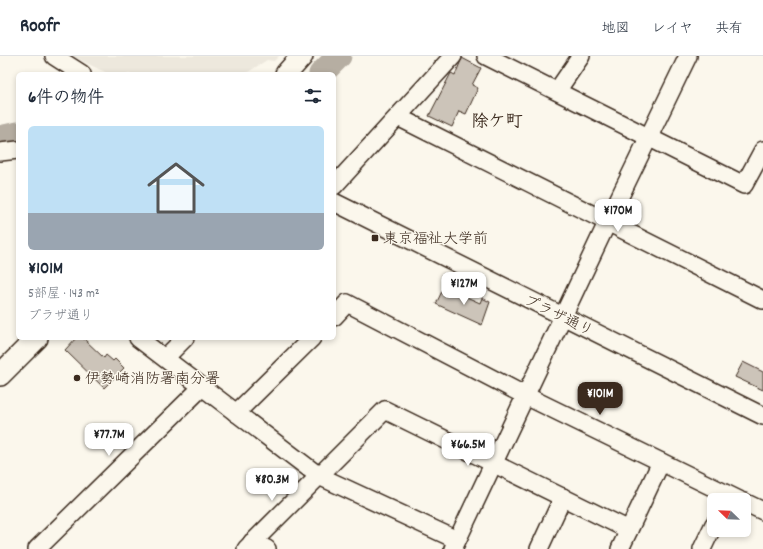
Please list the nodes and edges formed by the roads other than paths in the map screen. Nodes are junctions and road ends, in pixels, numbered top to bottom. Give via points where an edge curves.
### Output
1 (54, 56) edge
2 (453, 56) edge
3 (486, 56) edge
4 (581, 56) edge
5 (688, 56) edge
6 (79, 72) edge
7 (557, 91) junction
8 (398, 117) junction
9 (649, 137) junction
10 (16, 150) edge
11 (763, 150) edge
12 (0, 152) edge
13 (336, 184) edge
14 (336, 203) edge
15 (608, 221) junction
16 (763, 300) edge
17 (336, 315) edge
18 (563, 317) junction
19 (35, 340) edge
20 (141, 340) edge
21 (183, 340) edge
22 (310, 340) edge
23 (165, 358) junction
24 (0, 375) edge
25 (202, 386) junction
26 (526, 396) junction
27 (236, 413) junction
28 (763, 416) edge
29 (661, 462) junction
30 (492, 463) junction
31 (319, 476) junction
32 (721, 493) edge
33 (563, 497) junction
34 (751, 505) edge
35 (763, 511) edge
36 (629, 530) junction
37 (708, 537) edge
38 (455, 544) edge
39 (255, 547) edge
40 (37, 549) edge
41 (539, 549) edge
42 (620, 549) edge
43 (702, 549) edge

1 - 6 street
2 - 8 street
3 - 7 street
4 - 7 street
5 - 9 street
7 - 9 street
8 - 13 street
8 - 15 street
9 - 11 street via 744,185
9 - 15 street
10 - 12 street
14 - 18 street, プラザ通り
15 - 16 street
15 - 18 street
17 - 26 street via 347,304
18 - 26 street
18 - 28 street, プラザ通り
19 - 24 main road
20 - 23 street
21 - 23 street
22 - 27 street
23 - 25 street
25 - 27 street
25 - 40 street
26 - 29 street
26 - 30 street
27 - 31 street
29 - 32 street
29 - 36 street
30 - 31 street via 385,410
30 - 33 street
30 - 38 street
31 - 38 street
31 - 39 street
33 - 36 street
33 - 41 street
34 - 35 street
36 - 42 street
37 - 43 street

